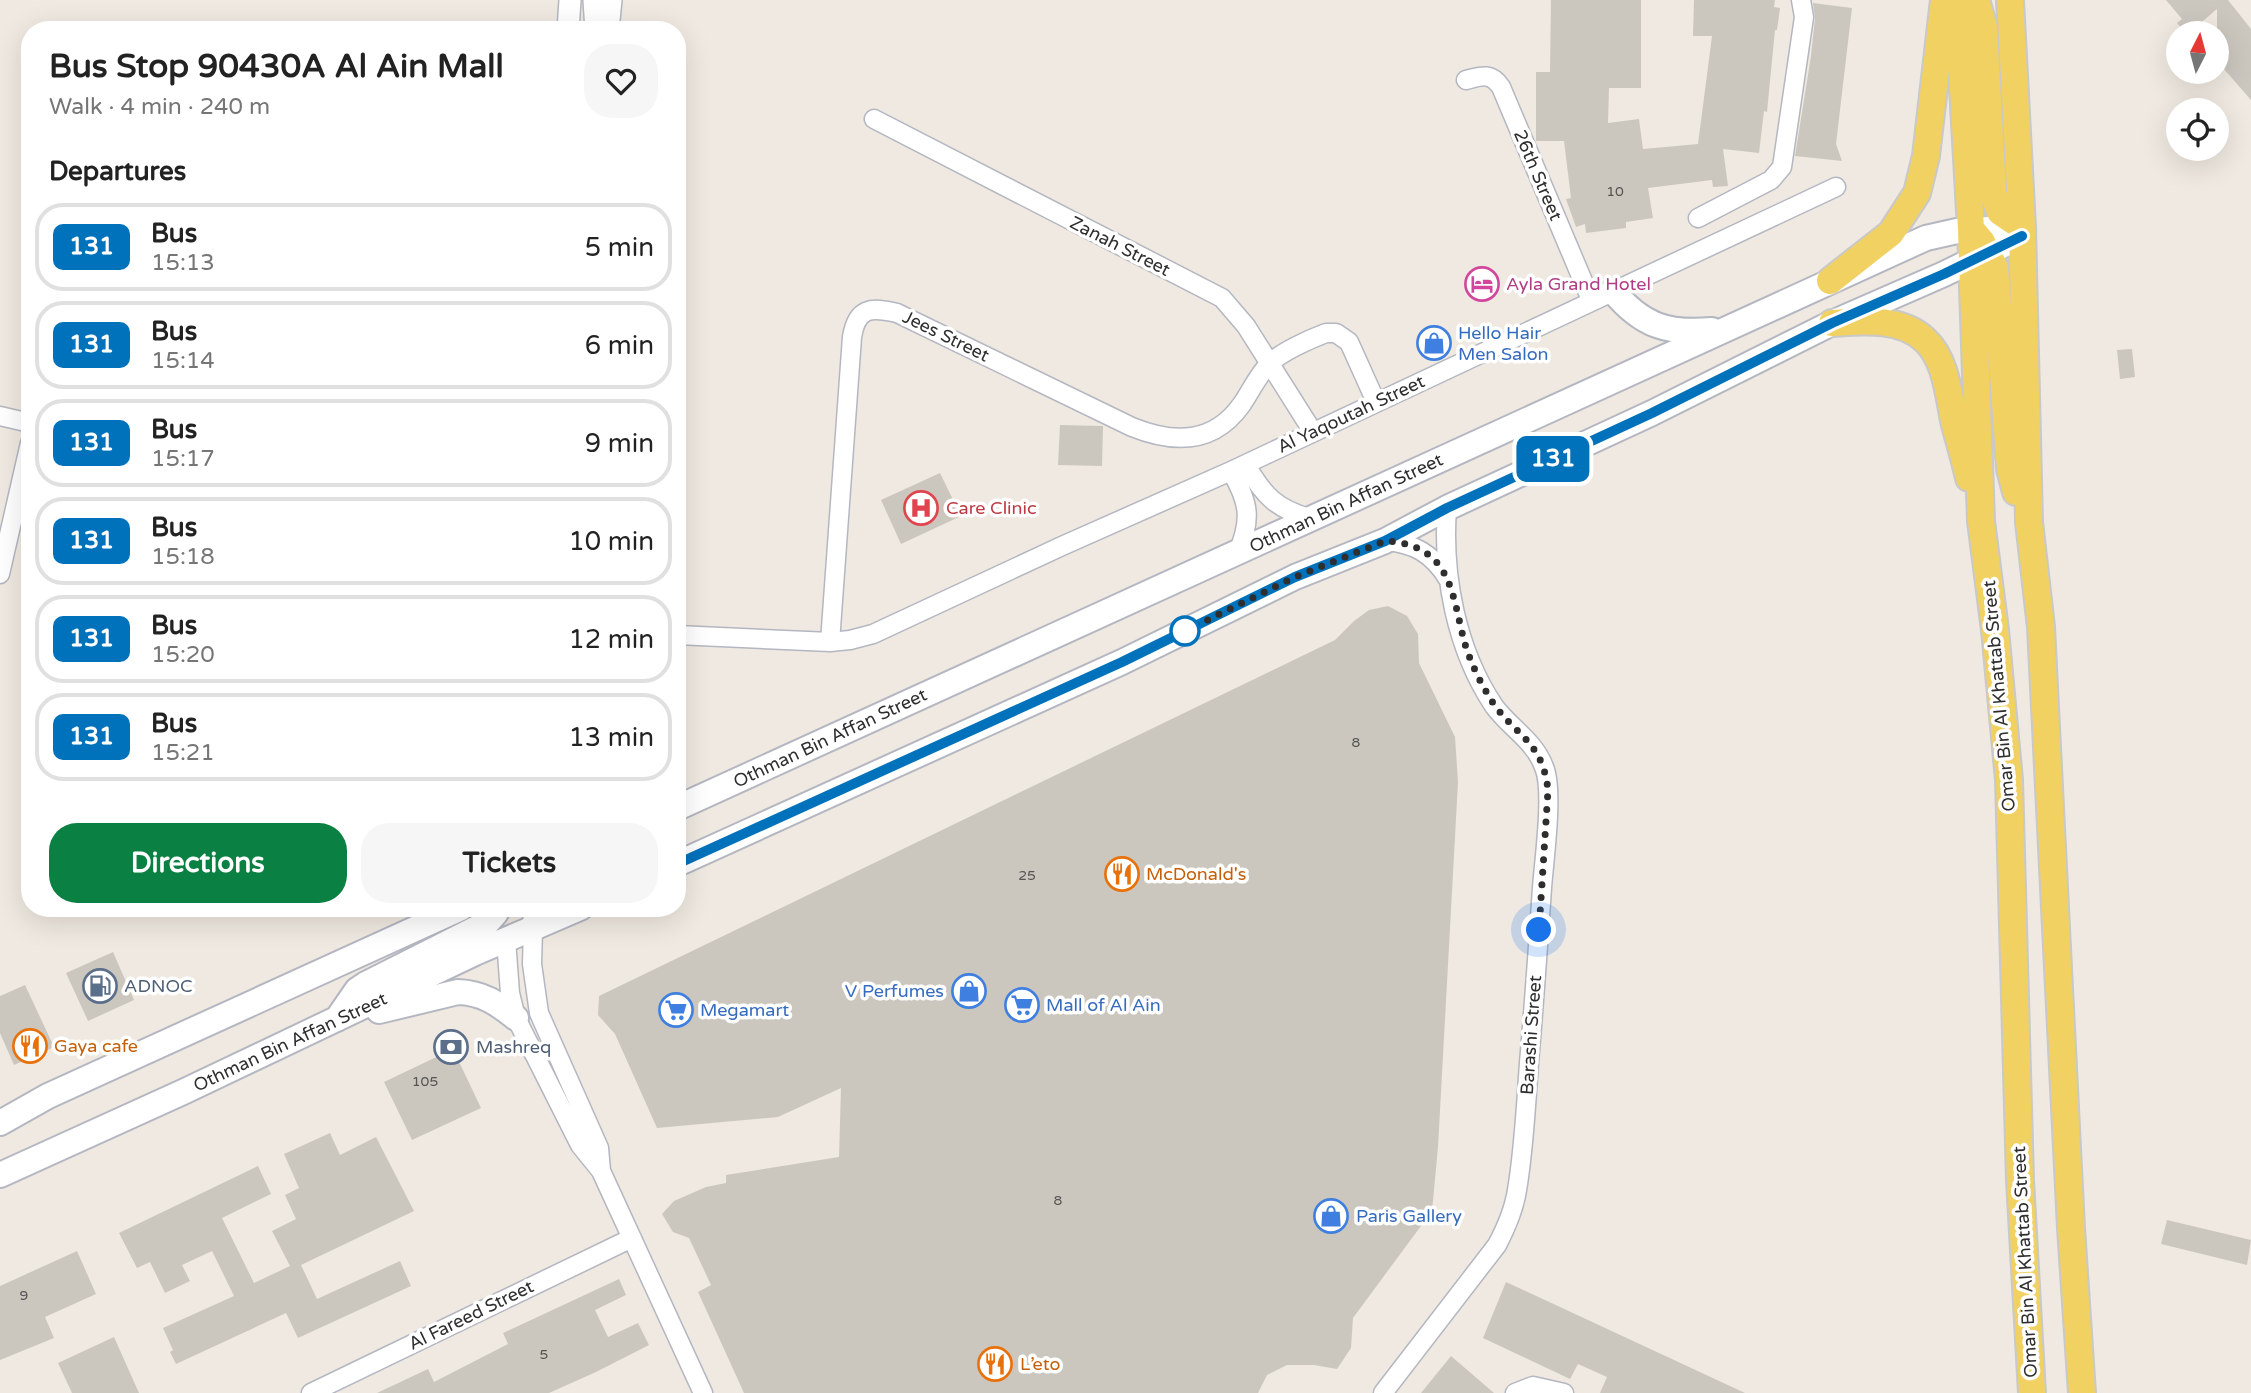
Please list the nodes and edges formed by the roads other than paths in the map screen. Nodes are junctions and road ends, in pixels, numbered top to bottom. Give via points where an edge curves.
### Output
1 (570, 0) edge
2 (594, 0) edge
3 (611, 0) edge
4 (1801, 0) edge
5 (1944, 0) edge
6 (1958, 0) edge
7 (1976, 0) edge
8 (2010, 0) edge
9 (569, 21) edge
10 (595, 21) edge
11 (609, 21) edge
12 (1466, 80) dead end
13 (874, 119) dead end
14 (1836, 187) dead end
15 (1698, 218) dead end
16 (1971, 229) junction
17 (2022, 232) junction
18 (1980, 257) junction
19 (1830, 281) junction
20 (1602, 296) junction
21 (1832, 323) junction
22 (1727, 328) junction
23 (1270, 363) junction
24 (1376, 402) junction
25 (0, 416) edge
26 (21, 421) edge
27 (1313, 432) junction
28 (1238, 468) junction
29 (21, 482) edge
30 (1447, 508) junction
31 (1312, 519) junction
32 (1981, 521) junction
33 (2029, 522) junction
34 (1385, 541) junction
35 (1238, 552) junction
36 (0, 572) edge
37 (1448, 579) junction
38 (686, 635) edge
39 (830, 642) junction
40 (686, 804) edge
41 (686, 860) edge
42 (427, 917) edge
43 (443, 917) edge
44 (492, 917) edge
45 (506, 917) edge
46 (534, 919) edge
47 (412, 932) junction
48 (506, 940) junction
49 (516, 1018) junction
50 (337, 1020) junction
51 (0, 1123) edge
52 (601, 1171) junction
53 (0, 1175) edge
54 (632, 1238) junction
55 (698, 1391) edge
56 (311, 1393) edge
57 (1383, 1393) edge
58 (1515, 1393) edge
59 (1564, 1393) edge
60 (2032, 1393) edge
61 (2082, 1393) edge

1 - 9 street
2 - 10 street
3 - 11 street
4 - 15 street via 1804,17 1782,167 1771,180
5 - 19 main road via 1926,156 1917,193 1891,233
6 - 16 main road
7 - 17 main road via 1984,28 1993,193 2000,212
8 - 17 main road
12 - 20 street, 26th Street via 1488,76 1500,87
13 - 23 street, Zanah Street via 1222,298
14 - 20 street, Al Yaqoutah Street
16 - 17 main road, Othman Bin Affan Street
16 - 18 main road
16 - 19 main road, Othman Bin Affan Street via 1926,238
17 - 18 main road
17 - 33 main road
18 - 21 main road
18 - 32 main road, Omar Bin Al Khattab Street
18 - 33 main road via 1995,268 2010,469
19 - 22 main road, Othman Bin Affan Street
20 - 22 main road via 1654,325 1676,331
20 - 24 street, Al Yaqoutah Street
21 - 30 main road
21 - 32 main road via 1889,323 1926,340 1945,380
22 - 31 main road, Othman Bin Affan Street
23 - 24 street via 1317,336 1336,333 1349,342
23 - 27 street, Zanah Street
23 - 39 street, Jees Street via 1225,422 1207,434 1166,437 1132,427 897,313 865,311 857,318 852,337
24 - 27 street, Al Yaqoutah Street
25 - 26 street
27 - 28 street, Al Yaqoutah Street
28 - 31 street via 1276,505
28 - 35 street via 1248,517
28 - 39 street, Al Yaqoutah Street via 873,635
29 - 36 street
30 - 34 main road
30 - 37 street, Barashi Street
31 - 35 main road, Othman Bin Affan Street
32 - 60 main road, Omar Bin Al Khattab Street via 2009,780 2020,1180
33 - 61 main road via 2041,627
34 - 37 street, Barashi Street via 1401,542 1429,555
34 - 41 main road via 1295,577 1109,668
35 - 40 main road, Othman Bin Affan Street
37 - 57 street, Barashi Street via 1466,648 1486,692 1508,724 1528,740 1546,769 1545,853 1526,1107 1517,1191 1497,1245
38 - 39 street, Al Yaqoutah Street
42 - 47 main road
43 - 47 main road
44 - 50 main road via 366,984
45 - 48 street
46 - 48 main road, Othman Bin Affan Street
46 - 52 street via 532,964 539,1013 599,1148
47 - 51 main road via 48,1096
48 - 49 street
48 - 50 main road, Othman Bin Affan Street
49 - 50 main road via 486,996 458,992
49 - 52 street via 580,1145
50 - 53 main road, Othman Bin Affan Street
52 - 54 street
54 - 55 street
54 - 56 street, Al Fareed Street
58 - 59 street via 1533,1386

